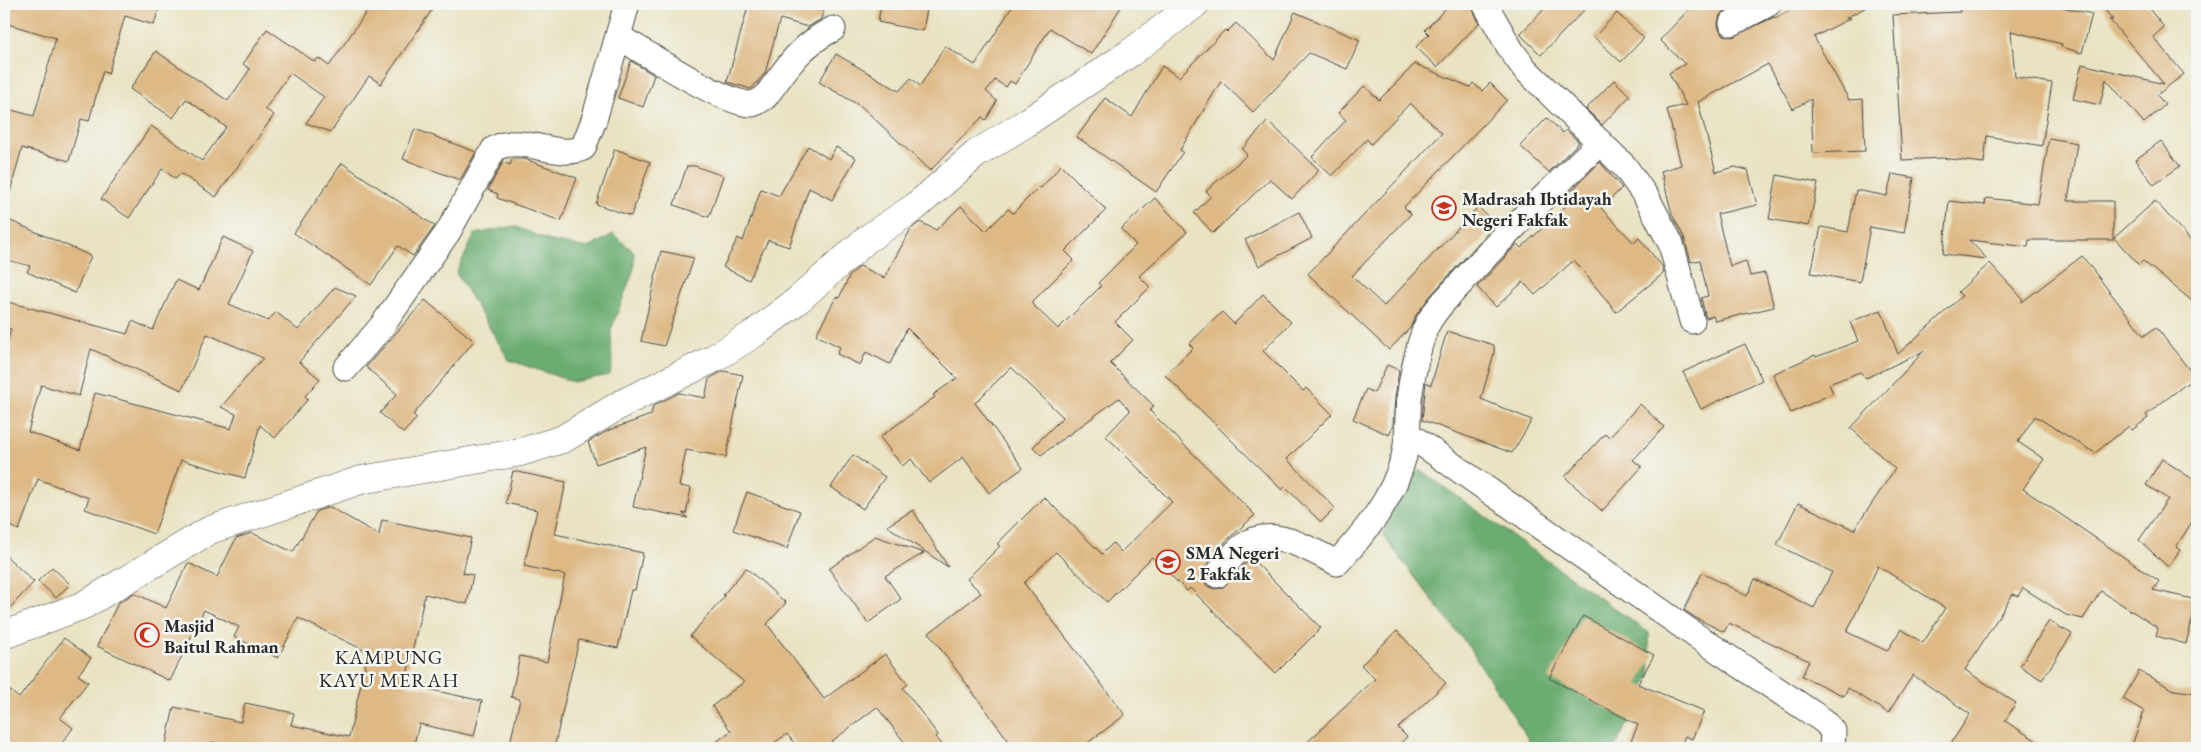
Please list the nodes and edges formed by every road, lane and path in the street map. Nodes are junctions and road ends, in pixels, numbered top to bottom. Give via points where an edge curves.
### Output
1 (627, 4) edge
2 (1195, 4) edge
3 (1485, 4) edge
4 (1768, 4) edge
5 (1732, 23) dead end
6 (833, 29) dead end
7 (619, 37) junction
8 (1600, 142) junction
9 (1692, 321) dead end
10 (346, 368) dead end
11 (1408, 434) junction
12 (1217, 575) dead end
13 (4, 634) edge
14 (1832, 748) edge

1 - 7 street
2 - 13 main road via 1122,58 976,154 915,207 867,239 755,333 563,439 521,452 361,480 210,530 84,605
3 - 8 street via 1525,69
4 - 5 street
6 - 7 street via 801,50 765,97 752,104 691,80
7 - 10 street via 583,148 578,151 514,143 494,149 448,232 382,326
8 - 9 street via 1625,167 1658,218 1671,244
8 - 11 street via 1481,260 1437,310 1426,328 1418,355 1409,399
11 - 12 street via 1404,456 1386,501 1364,533 1336,563 1296,542 1266,537 1243,546
11 - 14 street via 1824,722 1833,731

